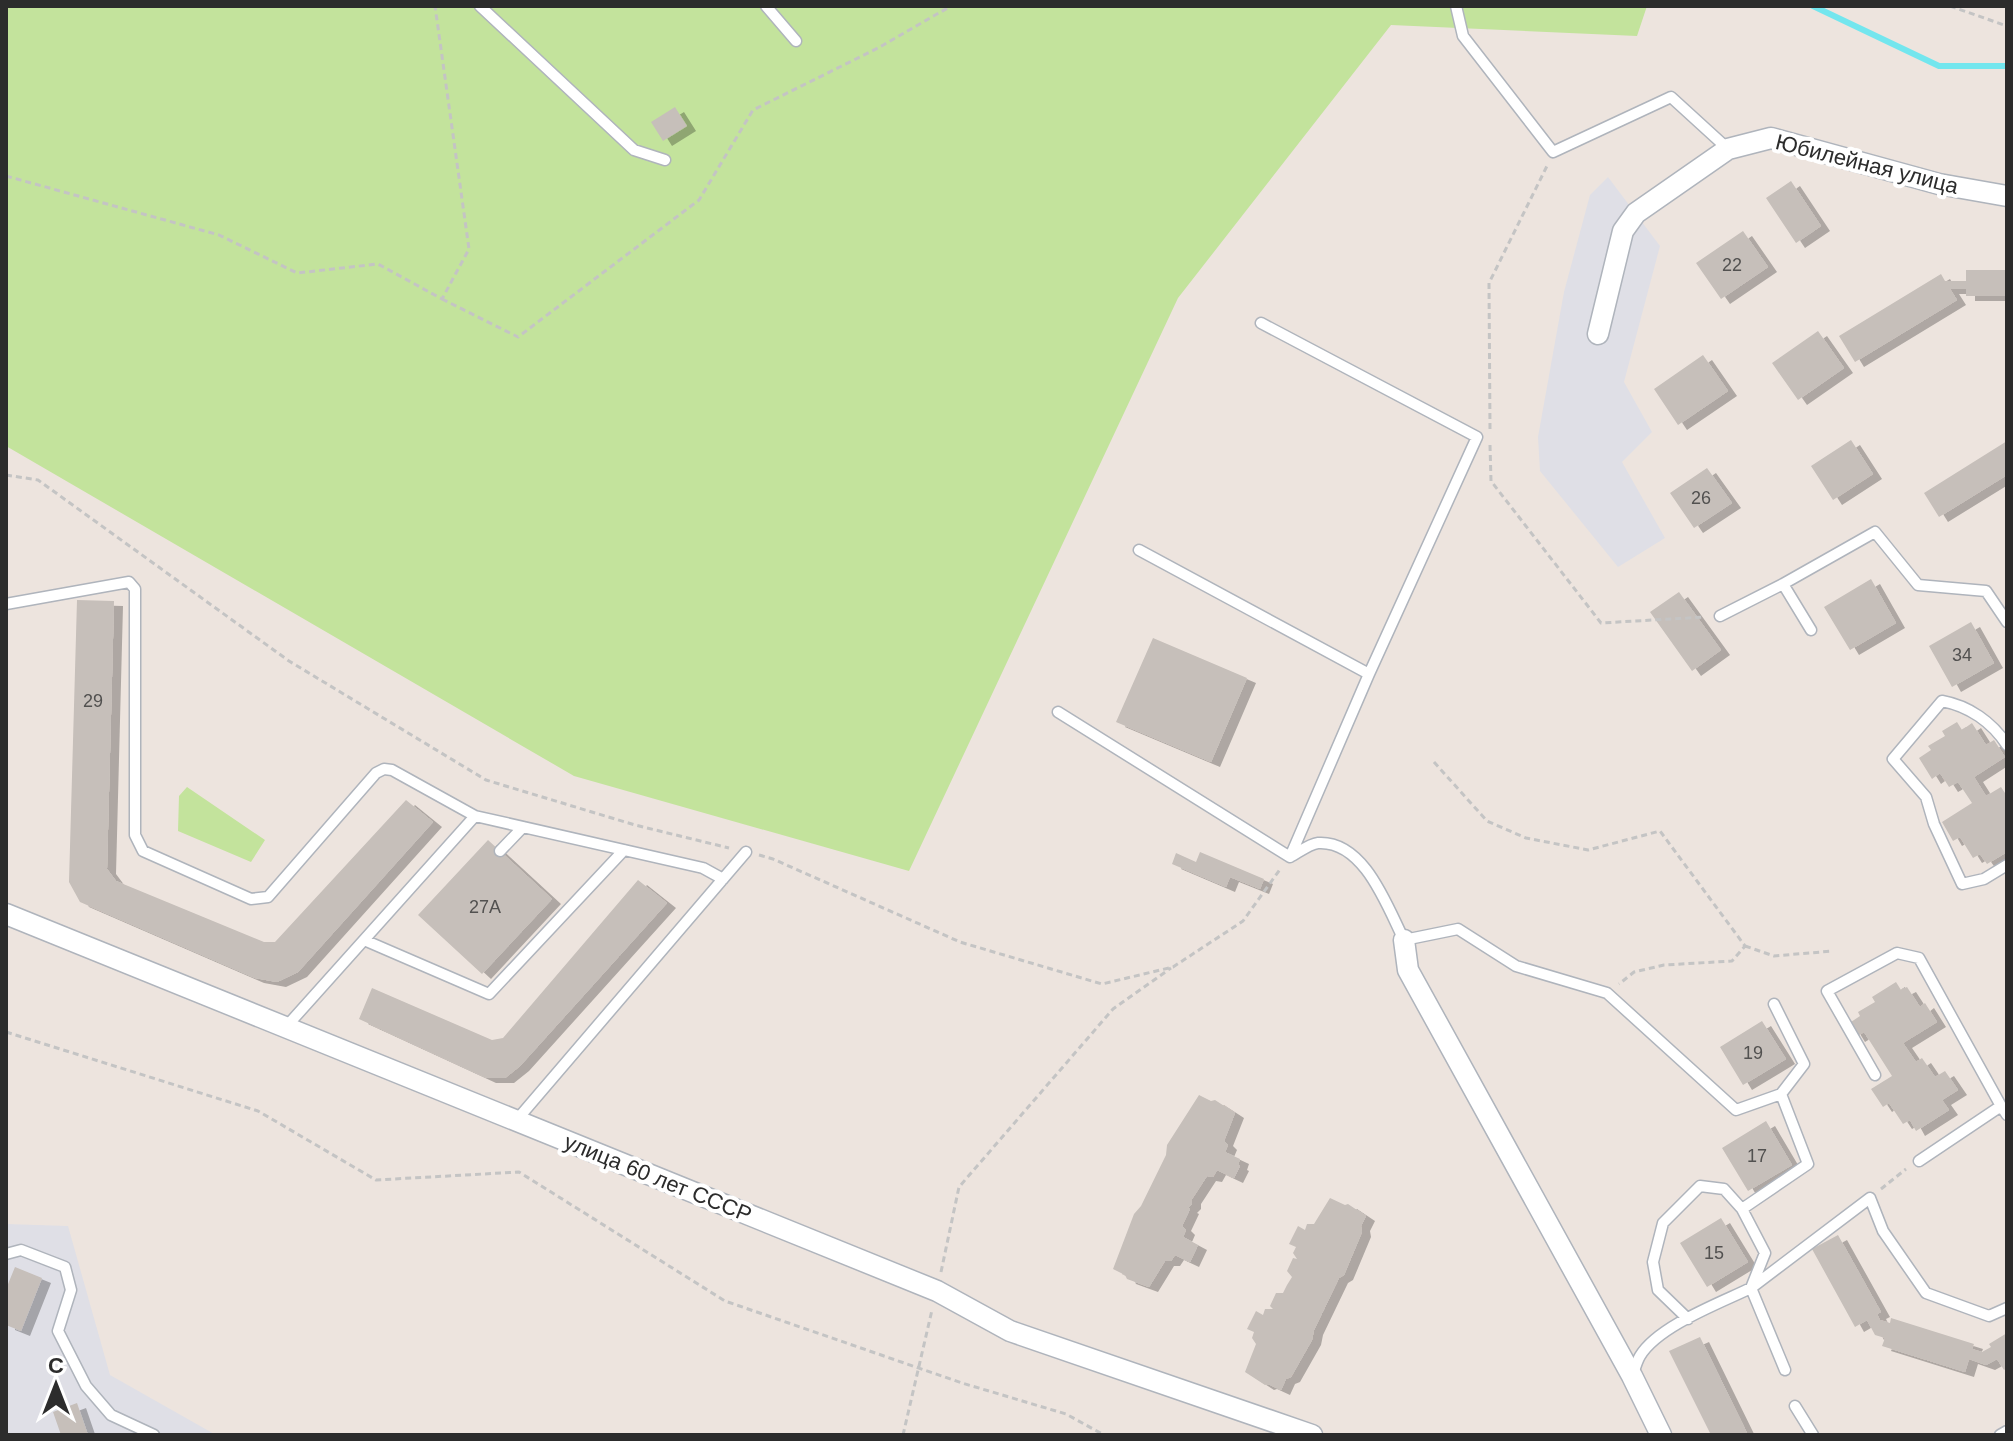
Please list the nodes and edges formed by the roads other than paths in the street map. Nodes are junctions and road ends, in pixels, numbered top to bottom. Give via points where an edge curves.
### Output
1 (480, 6) edge
2 (766, 6) edge
3 (1456, 6) edge
4 (796, 41) dead end
5 (1728, 149) junction
6 (665, 160) dead end
7 (2007, 196) edge
8 (1261, 323) dead end
9 (1598, 334) dead end
10 (1139, 550) dead end
11 (1783, 584) junction
12 (6, 604) edge
13 (1720, 616) road end
14 (2007, 622) edge
15 (1811, 630) dead end
16 (1369, 674) junction
17 (1058, 712) dead end
18 (2007, 745) edge
19 (475, 816) junction
20 (523, 827) junction
21 (624, 850) junction
22 (500, 851) dead end
23 (746, 852) road end
24 (1290, 857) junction
25 (2007, 865) edge
26 (723, 879) junction
27 (6, 914) edge
28 (364, 940) junction
29 (1404, 940) junction
30 (1774, 1004) dead end
31 (285, 1028) junction
32 (1875, 1075) dead end
33 (1781, 1094) junction
34 (2004, 1110) edge
35 (515, 1122) junction
36 (1919, 1161) road end
37 (1742, 1209) junction
38 (6, 1254) edge
39 (1751, 1288) junction
40 (2007, 1308) edge
41 (1688, 1319) junction
42 (1785, 1370) dead end
43 (1632, 1376) junction
44 (1795, 1406) dead end
45 (2007, 1431) edge
46 (154, 1435) edge
47 (1312, 1435) edge
48 (1661, 1435) edge
49 (1813, 1435) edge
50 (2000, 1435) edge

1 - 6 lane via 634,150
2 - 4 lane
3 - 5 lane via 1463,36 1553,152 1671,97
5 - 7 street, Юбилейная улица via 1771,138 1939,184
5 - 9 street, Юбилейная улица via 1636,213 1623,231
8 - 16 lane via 1477,437
10 - 16 lane
11 - 13 lane
11 - 14 lane via 1875,532 1918,585 1986,591
11 - 15 lane
12 - 19 lane via 133,584 135,835 143,851 260,899 268,897 384,769
16 - 24 lane
17 - 24 lane
18 - 25 lane via 1994,725 1942,701 1893,759 1926,797 1962,884
19 - 20 lane
19 - 28 lane
20 - 21 lane
20 - 22 lane
21 - 26 lane via 703,868
21 - 28 lane via 489,994
23 - 26 lane
24 - 29 lane via 1316,843 1339,846 1366,867
26 - 35 lane
27 - 31 street, улица 60 лет СССР
28 - 31 lane
29 - 33 lane via 1458,929 1516,966 1607,993 1736,1110
29 - 43 street via 1408,970
30 - 33 lane via 1804,1064
31 - 35 street, улица 60 лет СССР
32 - 34 lane via 1827,991 1897,953 1919,958
33 - 37 lane via 1808,1164
34 - 36 lane
35 - 47 street, улица 60 лет СССР via 937,1291 1010,1331
37 - 39 lane via 1765,1253
37 - 41 lane via 1724,1189 1700,1186 1663,1223 1653,1262 1658,1290
38 - 46 lane via 21,1250 65,1267 71,1290 58,1331 86,1386 111,1415
39 - 40 lane via 1870,1198 1883,1231 1926,1293 1989,1316
39 - 41 lane
39 - 42 lane
41 - 43 lane via 1640,1355
43 - 48 street
44 - 49 lane
45 - 50 lane

